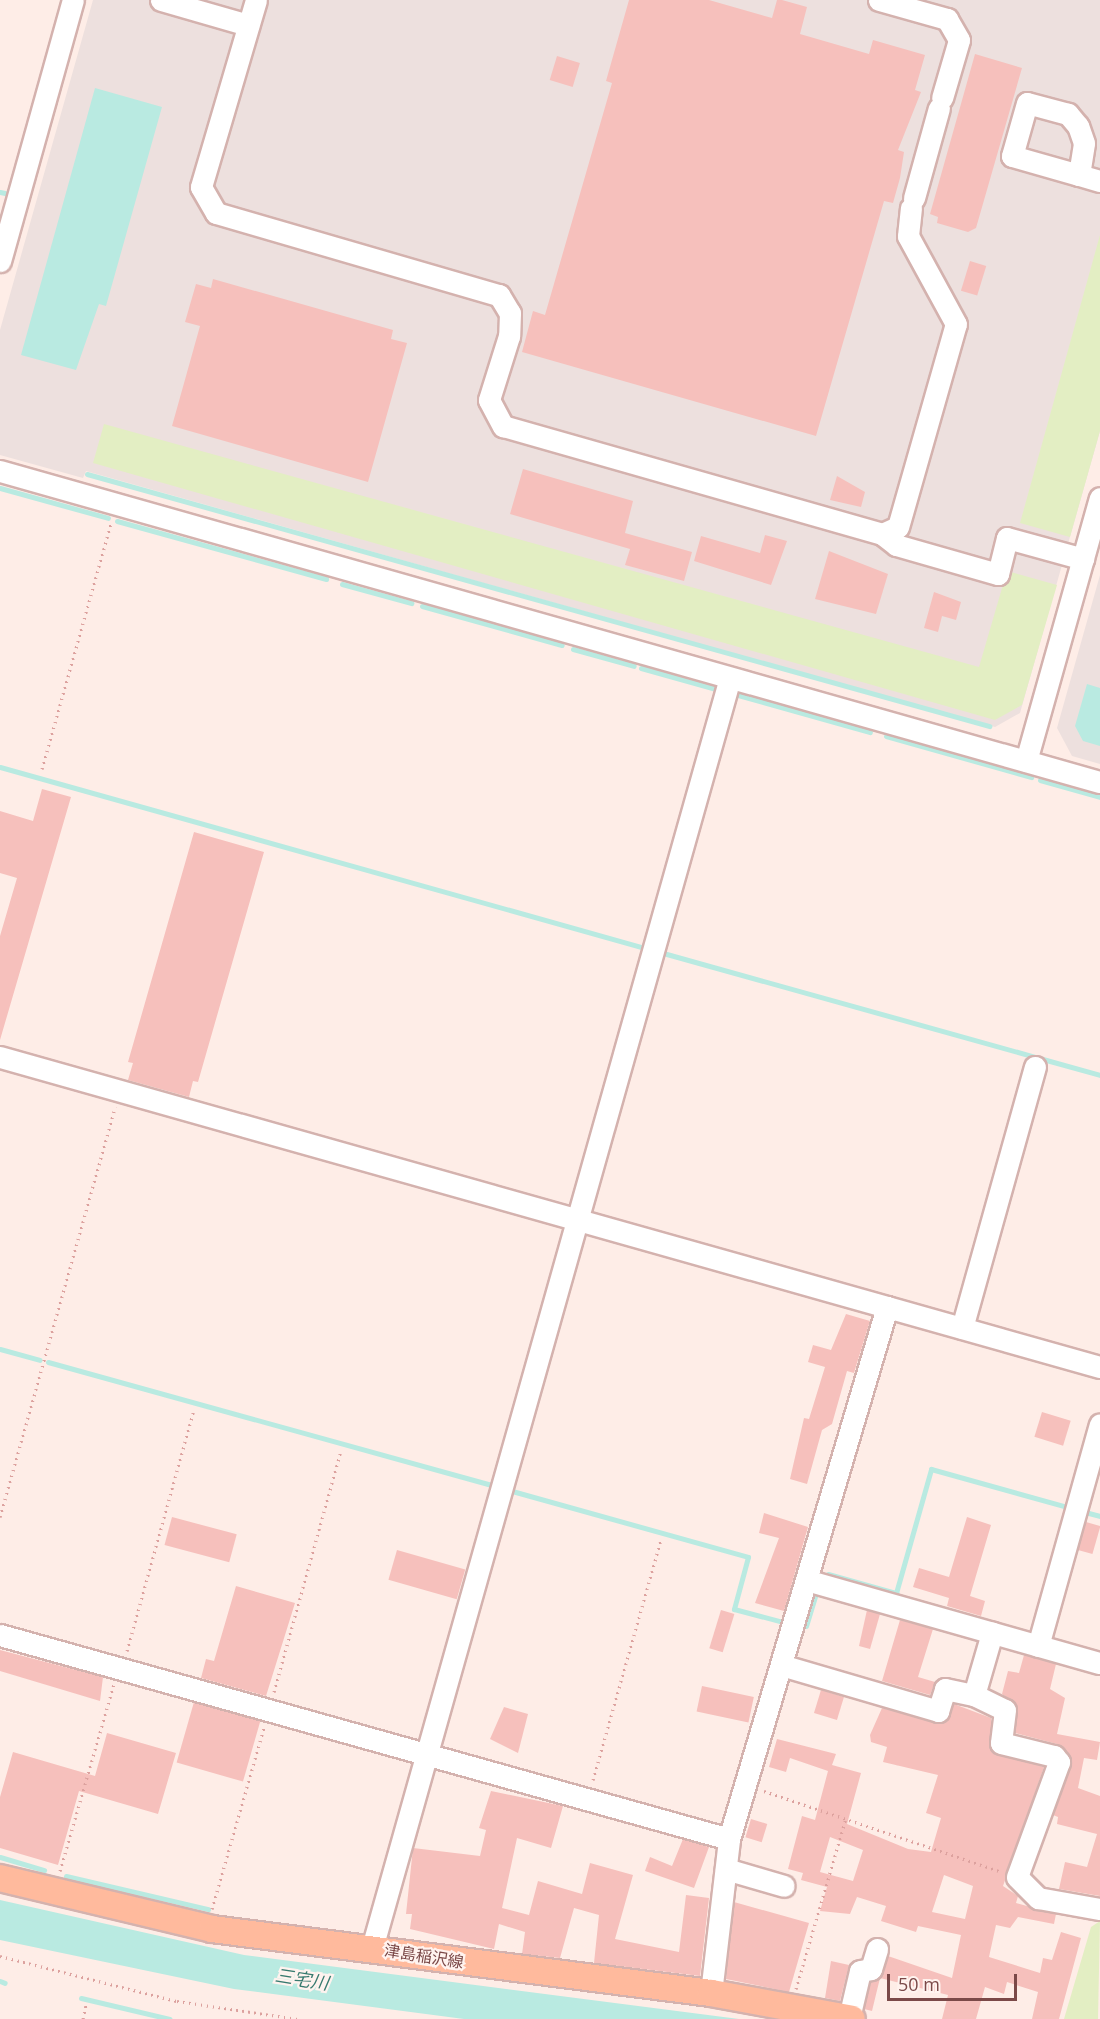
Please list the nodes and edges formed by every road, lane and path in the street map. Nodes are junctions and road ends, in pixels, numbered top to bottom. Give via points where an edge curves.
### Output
1 (73, 0) edge
2 (161, 0) edge
3 (256, 0) edge
4 (879, 0) edge
5 (248, 25) junction
6 (1079, 175) dead end
7 (1100, 181) edge
8 (0, 261) edge
9 (0, 471) edge
10 (1100, 498) edge
11 (116, 504) junction
12 (882, 534) junction
13 (1090, 553) edge
14 (730, 678) junction
15 (1026, 761) junction
16 (42, 769) dead end
17 (1100, 782) edge
18 (0, 1057) edge
19 (1035, 1067) dead end
20 (120, 1091) junction
21 (578, 1220) junction
22 (887, 1307) junction
23 (962, 1328) junction
24 (1100, 1367) edge
25 (194, 1410) dead end
26 (1100, 1424) edge
27 (0, 1517) edge
28 (661, 1540) dead end
29 (806, 1580) junction
30 (992, 1633) junction
31 (0, 1635) edge
32 (1038, 1646) junction
33 (1100, 1663) edge
34 (781, 1665) junction
35 (120, 1669) junction
36 (974, 1695) junction
37 (427, 1754) junction
38 (745, 1785) junction
39 (588, 1799) junction
40 (846, 1818) junction
41 (729, 1839) junction
42 (726, 1869) junction
43 (1017, 1877) junction
44 (0, 1878) edge
45 (784, 1886) dead end
46 (51, 1894) junction
47 (1100, 1909) edge
48 (372, 1948) junction
49 (878, 1949) dead end
50 (0, 1956) edge
51 (711, 1993) junction
52 (86, 2005) dead end
53 (790, 2009) junction
54 (83, 2019) edge
55 (298, 2019) edge
56 (850, 2019) edge

1 - 8 street
2 - 5 street
3 - 5 street
4 - 12 street via 947,19 959,40 912,203 908,236 956,324 898,527
5 - 12 street via 201,187 216,213 498,295 510,313 508,336 489,400 504,426
6 - 7 street
9 - 11 street
10 - 13 street
11 - 14 street
11 - 16 path
12 - 13 street via 896,545 998,574 1007,538
13 - 15 street
14 - 15 street
14 - 21 street
15 - 17 street
18 - 20 street
19 - 23 street
20 - 21 street
20 - 27 path
21 - 22 street
21 - 37 street
22 - 23 street
22 - 29 street
23 - 24 street
25 - 35 path
26 - 32 street
28 - 39 path
29 - 30 street
29 - 34 street
30 - 32 street
30 - 36 street
31 - 35 street
32 - 33 street
34 - 36 street via 938,1711 945,1689
34 - 38 street
35 - 37 street
35 - 46 path
36 - 43 street via 1005,1710 1001,1743 1054,1756 1059,1762
37 - 39 street
37 - 48 street
38 - 40 path
38 - 41 street
39 - 41 street
40 - 43 path
40 - 53 path
41 - 42 street
42 - 45 street
42 - 51 street
43 - 47 street via 1038,1898
44 - 46 main road, 津島稲沢線
46 - 48 main road, 津島稲沢線 via 212,1929
48 - 51 main road, 津島稲沢線
49 - 56 street via 871,1969 860,1971
50 - 55 path via 177,2001
51 - 53 main road, 津島稲沢線
52 - 54 path
53 - 56 main road, 津島稲沢線

